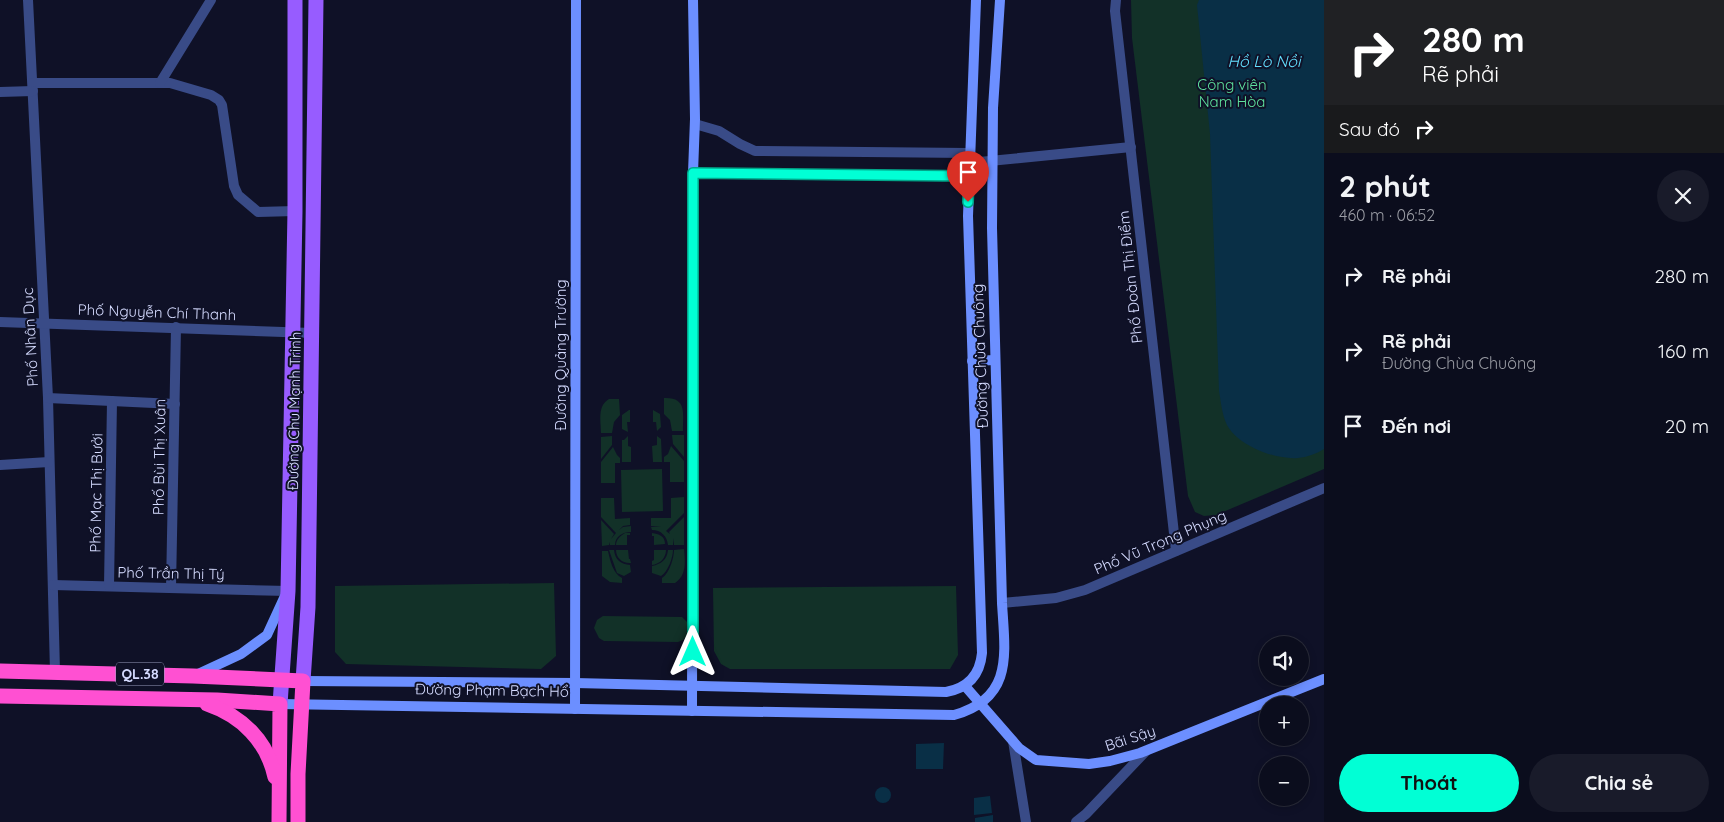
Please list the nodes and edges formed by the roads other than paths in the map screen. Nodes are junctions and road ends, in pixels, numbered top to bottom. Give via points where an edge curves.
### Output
1 (28, 0) edge
2 (211, 0) edge
3 (295, 0) edge
4 (316, 0) edge
5 (576, 0) edge
6 (693, 0) edge
7 (976, 0) edge
8 (1000, 0) edge
9 (1116, 0) edge
10 (160, 83) junction
11 (33, 87) junction
12 (0, 92) edge
13 (695, 124) junction
14 (1131, 147) junction
15 (969, 158) junction
16 (992, 161) junction
17 (693, 173) junction
18 (969, 176) junction
19 (294, 211) junction
20 (0, 322) edge
21 (44, 324) junction
22 (176, 327) junction
23 (292, 332) junction
24 (312, 333) junction
25 (995, 360) junction
26 (972, 361) junction
27 (48, 398) junction
28 (112, 401) junction
29 (175, 404) junction
30 (50, 462) junction
31 (0, 465) edge
32 (1324, 488) edge
33 (1176, 551) junction
34 (53, 584) junction
35 (109, 586) junction
36 (171, 588) junction
37 (288, 591) junction
38 (1002, 603) junction
39 (0, 671) edge
40 (55, 672) junction
41 (193, 676) junction
42 (1324, 679) edge
43 (281, 681) junction
44 (303, 681) junction
45 (575, 683) junction
46 (693, 686) junction
47 (964, 686) junction
48 (0, 696) edge
49 (194, 700) junction
50 (280, 704) junction
51 (301, 704) junction
52 (980, 704) junction
53 (574, 709) junction
54 (692, 711) junction
55 (1013, 742) junction
56 (1146, 751) junction
57 (280, 798) junction
58 (279, 822) edge
59 (298, 822) edge
60 (1026, 822) edge
61 (1076, 822) edge

1 - 11 street, Phố Nhân Dục
2 - 10 street
3 - 19 main road, Đường Chu Mạnh Trinh
4 - 24 main road, Đường Chu Mạnh Trinh
5 - 45 main road, Đường Quảng Trường
6 - 13 main road
7 - 15 main road, Đường Chùa Chuông
8 - 16 main road, Đường Chùa Chuông
9 - 14 street, Phố Đoàn Thị Điểm
10 - 11 street
10 - 19 street via 211,94 219,100 238,195 258,212
11 - 12 street
11 - 21 street, Phố Nhân Dục
13 - 15 street via 755,150
13 - 17 main road
14 - 16 street
14 - 33 street, Phố Đoàn Thị Điểm
15 - 16 street
15 - 18 main road, Đường Chùa Chuông
16 - 25 main road, Đường Chùa Chuông
17 - 18 street
17 - 46 main road
18 - 26 main road, Đường Chùa Chuông
19 - 23 main road, Đường Chu Mạnh Trinh
20 - 21 street, Phố Nguyễn Chí Thanh
21 - 22 street, Phố Nguyễn Chí Thanh
21 - 27 street, Phố Nhân Dục
22 - 23 street, Phố Nguyễn Chí Thanh
22 - 29 street, Phố Bùi Thị Xuân
23 - 24 street, Phố Nguyễn Chí Thanh
23 - 37 main road, Đường Chu Mạnh Trinh
24 - 44 main road, Đường Chu Mạnh Trinh via 308,607
25 - 26 main road
25 - 38 main road, Đường Chùa Chuông
26 - 47 main road, Đường Chùa Chuông via 982,653 978,672
27 - 28 street
27 - 30 street, Phố Nhân Dục
28 - 29 street
28 - 35 street, Phố Mạc Thị Bưởi
29 - 36 street, Phố Bùi Thị Xuân
30 - 31 street
30 - 34 street, Phố Nhân Dục
32 - 33 street, Phố Vũ Trọng Phụng
33 - 38 street, Phố Vũ Trọng Phụng via 1085,590 1056,598
34 - 35 street, Phố Trần Thị Tý
34 - 40 street, Phố Nhân Dục
35 - 36 street, Phố Trần Thị Tý
36 - 37 street, Phố Trần Thị Tý
37 - 41 main road via 267,635 241,654
37 - 43 main road, Đường Chu Mạnh Trinh
38 - 52 main road, Đường Chùa Chuông via 1004,666 991,694
39 - 40 highway, Đường Phạm Bạch Hổ / QL.38
40 - 41 highway, Đường Phạm Bạch Hổ / QL.38
41 - 43 highway, Đường Phạm Bạch Hổ / QL.38
42 - 56 main road, Bãi Sậy
43 - 44 highway, Đường Phạm Bạch Hổ / QL.38
43 - 50 main road, Đường Chu Mạnh Trinh
44 - 45 main road, Đường Phạm Bạch Hổ
44 - 51 highway, Đường Chu Mạnh Trinh
45 - 46 main road, Đường Phạm Bạch Hổ
45 - 53 main road, Đường Quảng Trường
46 - 47 main road, Đường Phạm Bạch Hổ via 946,692
46 - 54 main road
47 - 52 main road, Bãi Sậy
48 - 49 highway, Đường Phạm Bạch Hổ / QL.38
49 - 50 highway, Đường Phạm Bạch Hổ / QL.38
49 - 57 highway via 224,710 258,738 272,763
50 - 51 main road, Đường Phạm Bạch Hổ
50 - 57 highway, Đường Chu Mạnh Trinh
51 - 53 main road, Đường Phạm Bạch Hổ
51 - 59 highway, Đường Chu Mạnh Trinh
52 - 54 main road, Đường Phạm Bạch Hổ via 954,715
52 - 55 main road, Bãi Sậy
53 - 54 main road, Đường Phạm Bạch Hổ
55 - 56 main road, Bãi Sậy via 1036,760 1067,764 1110,761
55 - 60 street
56 - 61 street
57 - 58 highway, Đường Chu Mạnh Trinh

